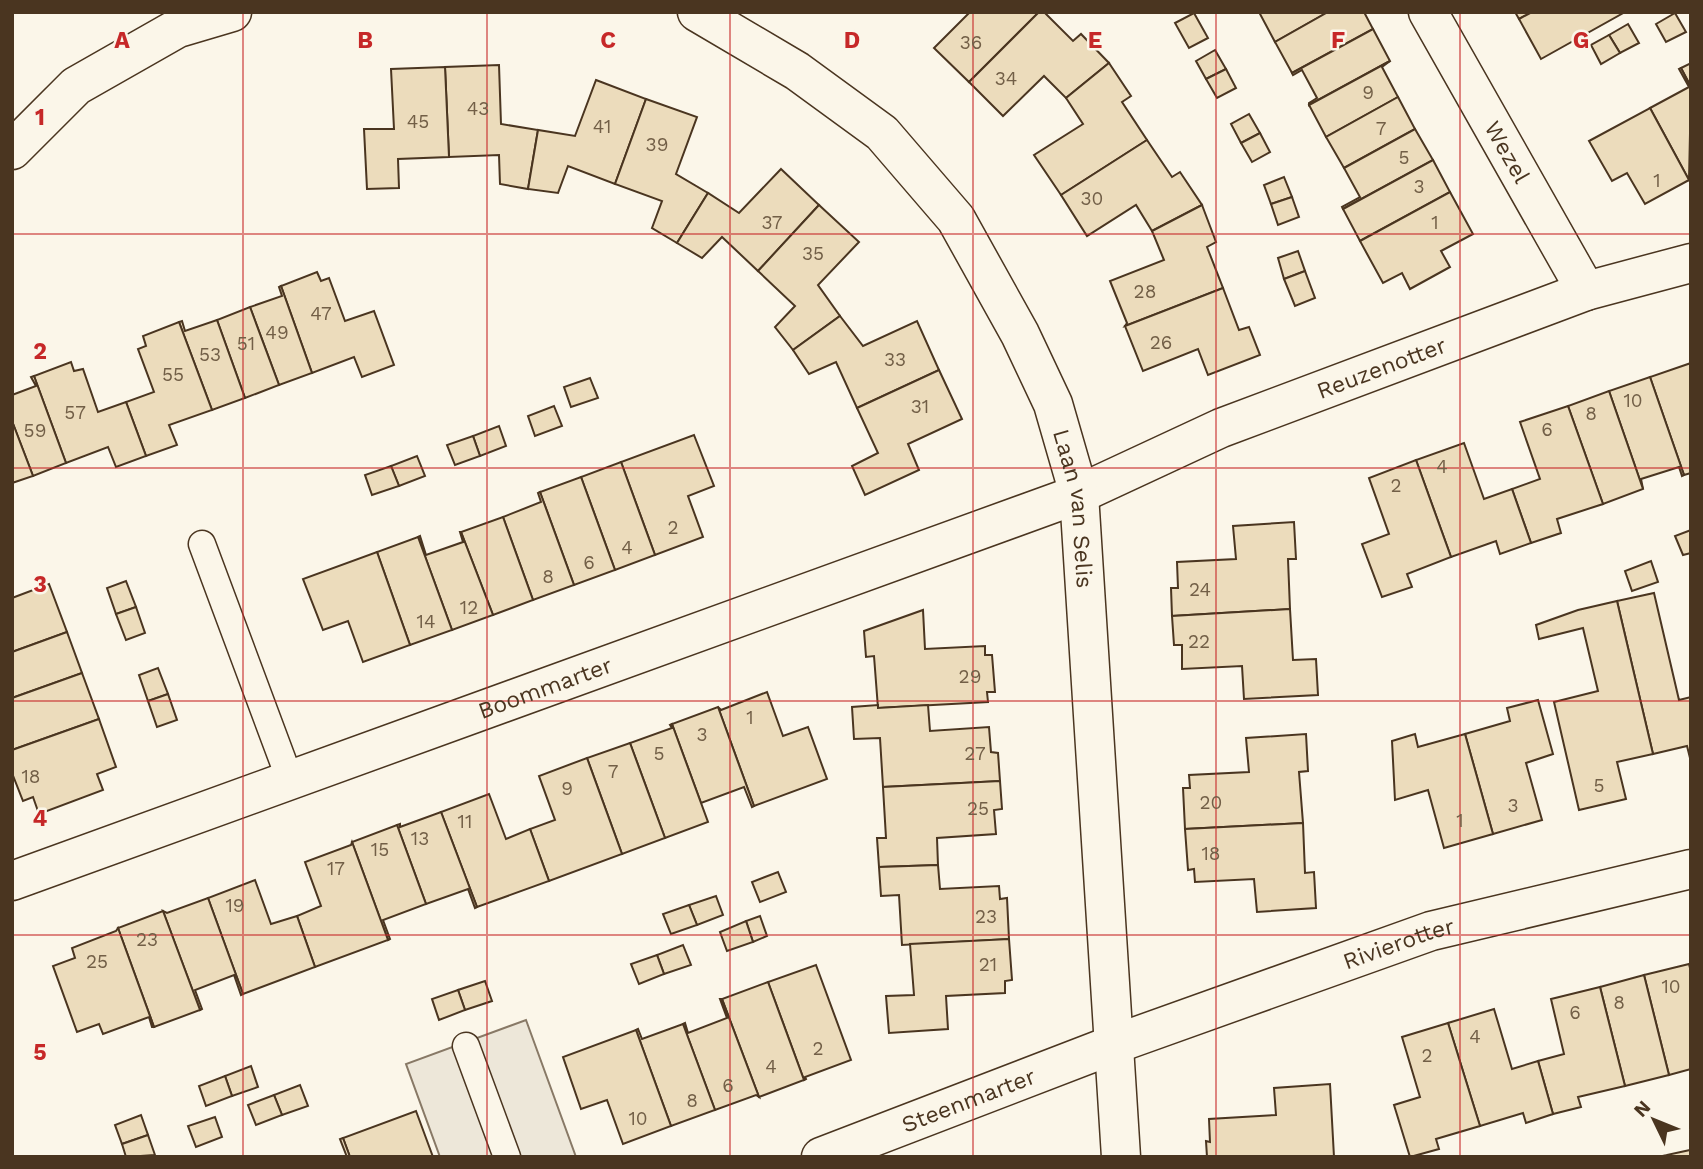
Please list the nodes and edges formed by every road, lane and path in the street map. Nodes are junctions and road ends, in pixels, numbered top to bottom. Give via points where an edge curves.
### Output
1 (232, 12) edge
2 (1428, 12) edge
3 (706, 14) edge
4 (174, 20) edge
5 (12, 150) edge
6 (1691, 263) edge
7 (1586, 291) junction
8 (1079, 494) junction
9 (202, 544) dead end
10 (290, 780) junction
11 (1691, 869) edge
12 (12, 881) edge
13 (1115, 1044) junction
14 (466, 1046) dead end
15 (507, 1157) edge
16 (821, 1157) edge
17 (1121, 1157) edge

1 - 4 street
2 - 7 street, Wezel
3 - 8 street, Laan van Selis via 797,71 882,133 956,219 1053,404
4 - 5 street via 76,86
6 - 7 street, Reuzenotter
7 - 8 street, Reuzenotter via 1221,428
8 - 10 street, Boommarter
8 - 13 street, Laan van Selis
9 - 10 lane
10 - 12 street, Boommarter
11 - 13 street, Rivierotter via 1431,932
13 - 16 street, Steenmarter
13 - 17 street, Laan van Selis
14 - 15 lane

